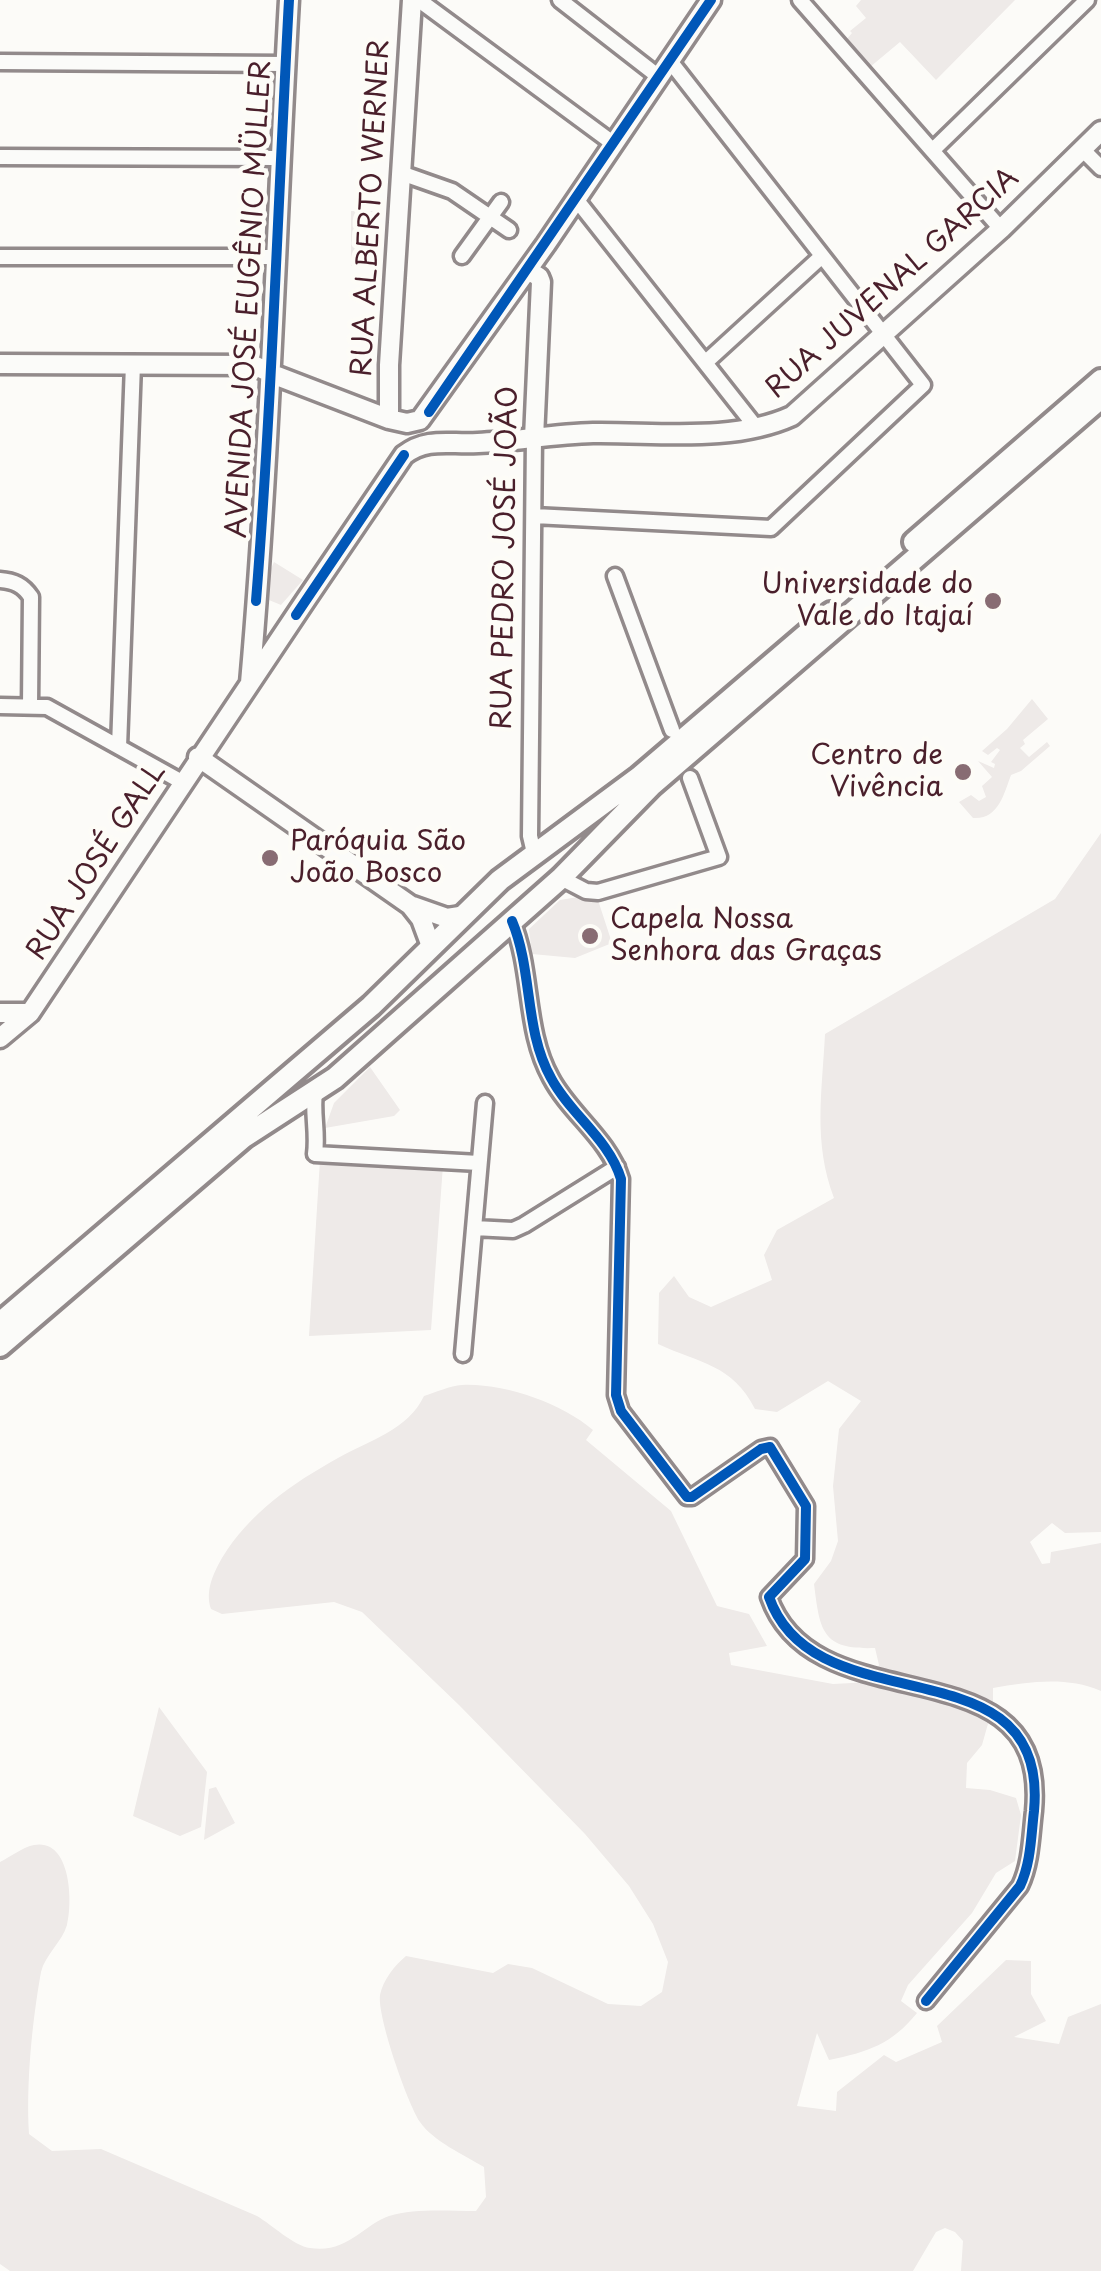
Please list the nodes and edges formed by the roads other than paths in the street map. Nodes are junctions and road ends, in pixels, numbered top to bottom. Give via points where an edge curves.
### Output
1 (289, 0) edge
2 (416, 0) edge
3 (560, 0) edge
4 (800, 0) edge
5 (1087, 0) edge
6 (708, 2) edge
7 (0, 62) edge
8 (285, 64) junction
9 (665, 69) junction
10 (1101, 130) edge
11 (614, 144) junction
12 (933, 150) junction
13 (1082, 150) junction
14 (0, 157) edge
15 (279, 158) junction
16 (1101, 168) edge
17 (401, 172) junction
18 (576, 200) junction
19 (501, 202) dead end
20 (490, 217) junction
21 (1001, 228) junction
22 (510, 230) dead end
23 (462, 256) dead end
24 (822, 256) junction
25 (0, 257) edge
26 (276, 257) junction
27 (528, 270) junction
28 (884, 335) junction
29 (706, 362) junction
30 (0, 364) edge
31 (134, 364) junction
32 (272, 374) junction
33 (1101, 380) edge
34 (1101, 398) edge
35 (388, 419) junction
36 (755, 426) junction
37 (534, 438) junction
38 (404, 455) joint
39 (534, 516) junction
40 (615, 576) dead end
41 (0, 580) edge
42 (256, 601) junction
43 (296, 614) junction
44 (254, 635) junction
45 (280, 642) junction
46 (250, 683) junction
47 (30, 705) junction
48 (0, 706) edge
49 (219, 726) junction
50 (672, 730) dead end
51 (119, 747) junction
52 (198, 758) junction
53 (230, 778) junction
54 (690, 778) dead end
55 (182, 782) junction
56 (534, 853) junction
57 (561, 878) junction
58 (410, 905) junction
59 (460, 916) junction
60 (512, 921) junction
61 (431, 946) junction
62 (0, 1012) edge
63 (30, 1013) junction
64 (0, 1038) edge
65 (314, 1054) junction
66 (315, 1092) junction
67 (484, 1103) dead end
68 (479, 1164) junction
69 (617, 1167) junction
70 (474, 1228) junction
71 (0, 1323) edge
72 (0, 1346) edge
73 (463, 1354) dead end
74 (926, 2002) dead end

1 - 8 main road, AVENIDA JOSÉ EUGÊNIO MÜLLER
2 - 11 street
2 - 17 main road, RUA ALBERTO WERNER
3 - 9 street
4 - 12 street
5 - 12 street
6 - 9 main road
7 - 8 street
8 - 15 main road, AVENIDA JOSÉ EUGÊNIO MÜLLER
9 - 11 main road
9 - 24 street
10 - 13 main road, RUA JUVENAL GARCIA
11 - 18 main road
12 - 21 street
13 - 16 street
13 - 21 main road, RUA JUVENAL GARCIA
14 - 15 street
15 - 26 main road, AVENIDA JOSÉ EUGÊNIO MÜLLER
17 - 20 street via 445,188
17 - 35 main road, RUA ALBERTO WERNER
18 - 27 main road
18 - 29 street
19 - 20 street
20 - 22 street
20 - 23 street
21 - 28 main road, RUA JUVENAL GARCIA
24 - 28 street
24 - 29 street
25 - 26 street
26 - 32 main road, AVENIDA JOSÉ EUGÊNIO MÜLLER
27 - 35 main road via 429,412 407,424
27 - 37 main road, RUA PEDRO JOSÉ JOÃO via 540,282
28 - 36 main road, RUA JUVENAL GARCIA via 792,416
28 - 39 street via 923,384 771,528
29 - 36 street
30 - 31 main road
31 - 32 main road via 254,364
31 - 51 street
32 - 35 main road
32 - 42 main road, AVENIDA JOSÉ EUGÊNIO MÜLLER
33 - 56 main road via 647,770
34 - 57 main road via 650,786
36 - 37 main road, RUA JUVENAL GARCIA
37 - 38 main road, RUA JUVENAL GARCIA via 434,441
37 - 39 street, RUA PEDRO JOSÉ JOÃO
38 - 43 main road, RUA JOSÉ GALL
39 - 56 street, RUA PEDRO JOSÉ JOÃO
40 - 50 street
41 - 47 street via 24,587 31,597
42 - 43 main road via 277,616
42 - 44 main road, AVENIDA JOSÉ EUGÊNIO MÜLLER
43 - 45 main road, RUA JOSÉ GALL
44 - 45 main road via 268,626
44 - 46 main road, AVENIDA JOSÉ EUGÊNIO MÜLLER
45 - 46 main road, RUA JOSÉ GALL
46 - 49 main road, RUA JOSÉ GALL
47 - 48 street
47 - 51 street via 47,707
49 - 52 main road, RUA JOSÉ GALL
49 - 53 main road via 218,747
51 - 55 street
52 - 53 main road
52 - 55 main road, RUA JOSÉ GALL
53 - 58 main road
54 - 57 street via 720,856 598,892
55 - 63 main road, RUA JOSÉ GALL
56 - 57 main road via 556,858
56 - 59 main road
57 - 60 main road
58 - 59 main road
58 - 61 main road
59 - 61 main road
60 - 66 main road
60 - 69 street via 551,1079
61 - 65 main road
62 - 63 main road
63 - 64 main road, RUA JOSÉ GALL
65 - 66 main road
65 - 71 main road
66 - 68 street via 315,1154
66 - 72 main road via 244,1137
67 - 68 street
68 - 70 street
69 - 70 street via 524,1226
69 - 74 street via 621,1412 688,1497 770,1447 806,1506 805,1559 769,1597 797,1640 838,1664 993,1711 1033,1767 1027,1872
70 - 73 street

